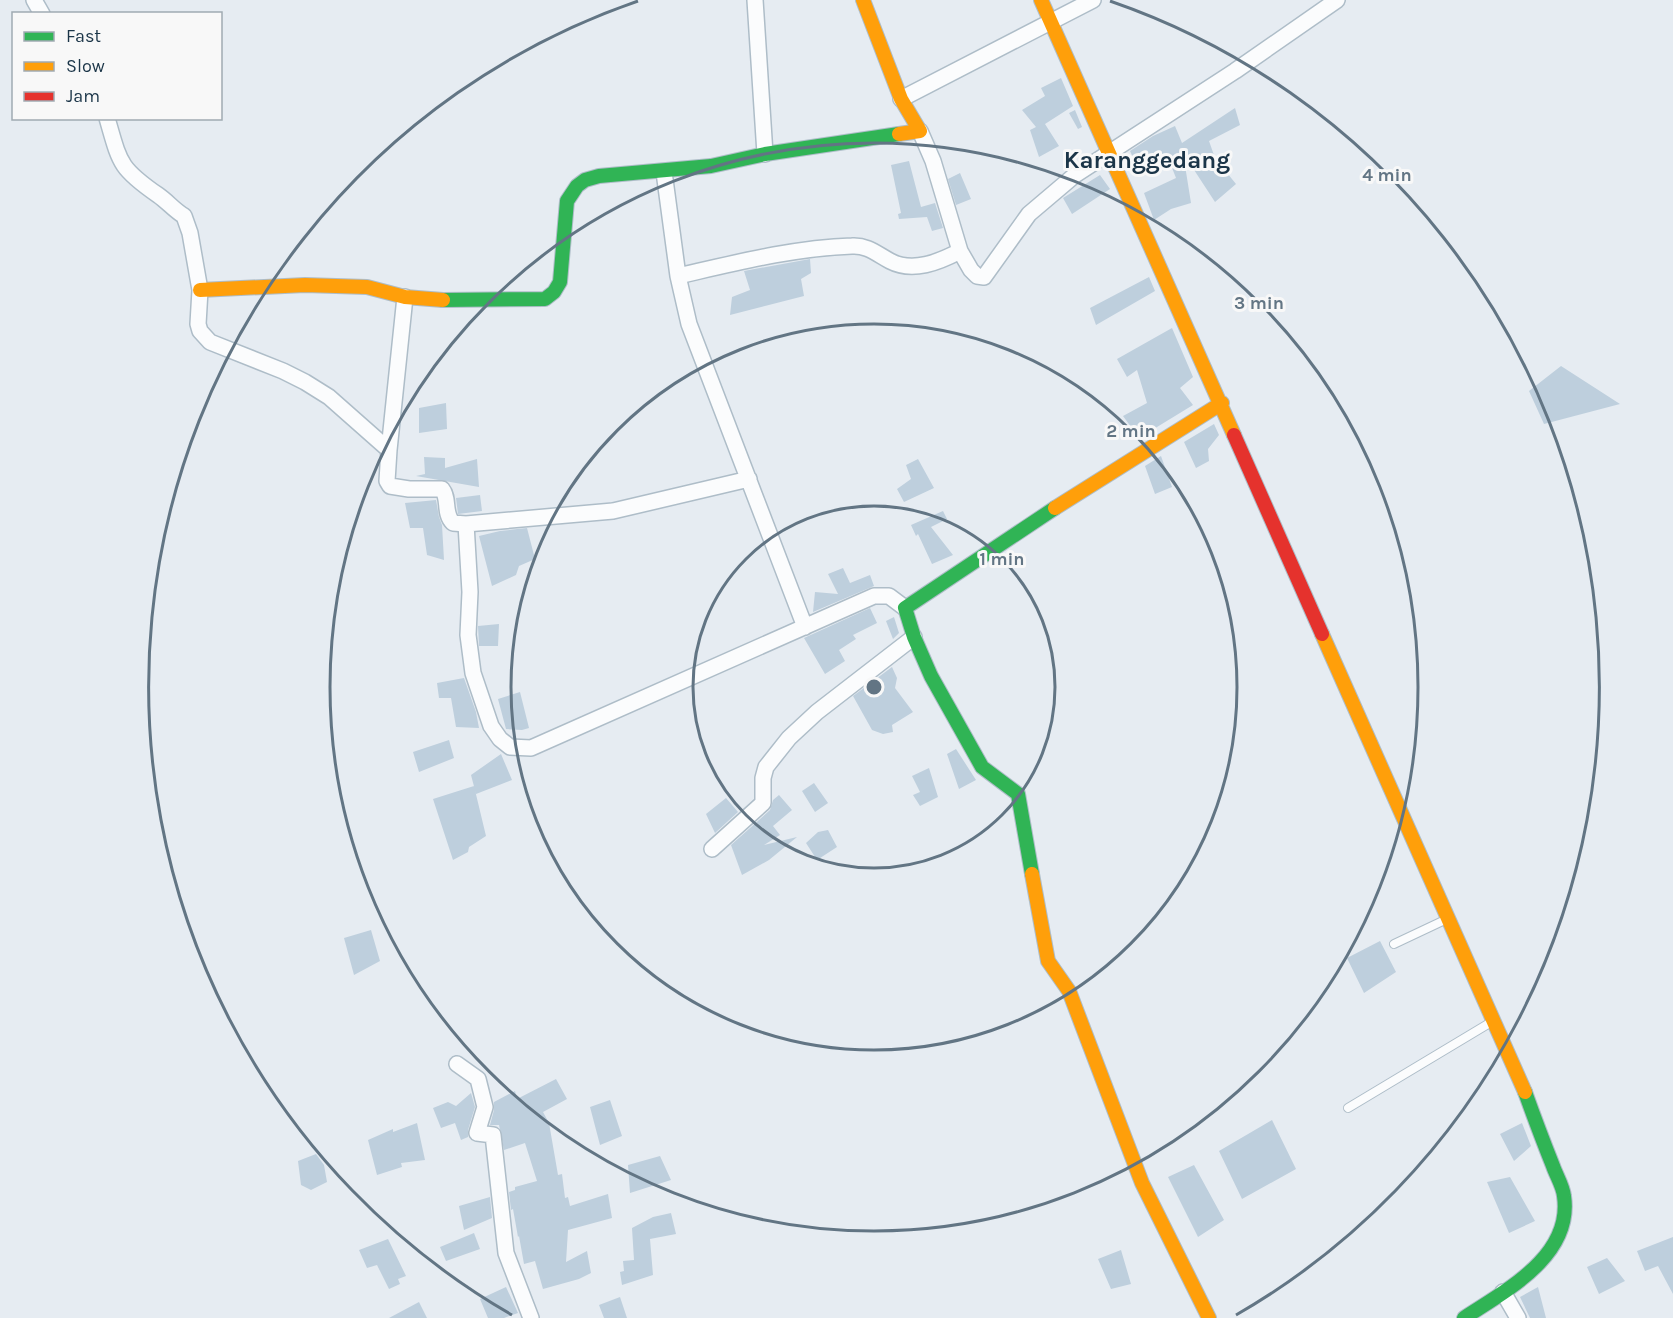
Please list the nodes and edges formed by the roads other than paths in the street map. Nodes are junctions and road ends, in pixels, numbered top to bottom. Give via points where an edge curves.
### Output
1 (755, 0) edge
2 (863, 0) edge
3 (1041, 0) edge
4 (1093, 0) edge
5 (1337, 0) edge
6 (1051, 23) junction
7 (901, 99) junction
8 (108, 120) edge
9 (920, 130) junction
10 (1108, 153) junction
11 (765, 154) junction
12 (664, 172) junction
13 (960, 251) junction
14 (678, 276) junction
15 (200, 290) junction
16 (405, 297) junction
17 (1222, 403) junction
18 (389, 450) junction
19 (749, 478) junction
20 (466, 524) junction
21 (905, 608) junction
22 (805, 627) junction
23 (914, 637) junction
24 (712, 849) dead end
25 (1449, 918) junction
26 (1394, 944) dead end
27 (1494, 1020) junction
28 (457, 1064) dead end
29 (1348, 1108) dead end
30 (1503, 1292) junction
31 (531, 1318) edge
32 (1209, 1318) edge
33 (1464, 1318) edge
34 (1518, 1318) edge

1 - 11 street
2 - 7 street
3 - 6 street
4 - 6 street
5 - 10 street
6 - 7 street
6 - 10 street
7 - 9 street
8 - 15 street via 120,162 128,173 184,216
9 - 11 street
9 - 13 street
10 - 13 street via 1029,214 984,277 971,270
10 - 17 street
11 - 12 street
12 - 14 street
12 - 16 street via 598,176 577,186 567,201 560,282 549,297 537,301
13 - 14 street via 922,266 891,262 868,248 825,248
14 - 19 street via 689,324
15 - 16 street via 305,285 366,287
15 - 18 street via 198,324 205,338 305,382 329,397
16 - 18 street
17 - 21 street via 1102,477
17 - 25 street
18 - 20 street via 390,486 441,489 448,518 453,523
19 - 20 street via 614,511
19 - 22 street
20 - 22 street via 468,635 473,673 492,726 510,747 531,748
21 - 22 street via 889,596 874,596
21 - 23 street
23 - 24 street via 789,738 766,767 763,803
23 - 32 street via 931,676 982,767 1018,794 1048,961 1069,991 1142,1183
25 - 26 lane
25 - 27 street
27 - 29 lane
27 - 30 street via 1564,1196 1565,1212 1560,1232 1543,1259
28 - 31 street via 478,1079 485,1107 477,1133 493,1135 506,1253
30 - 33 street
30 - 34 street

